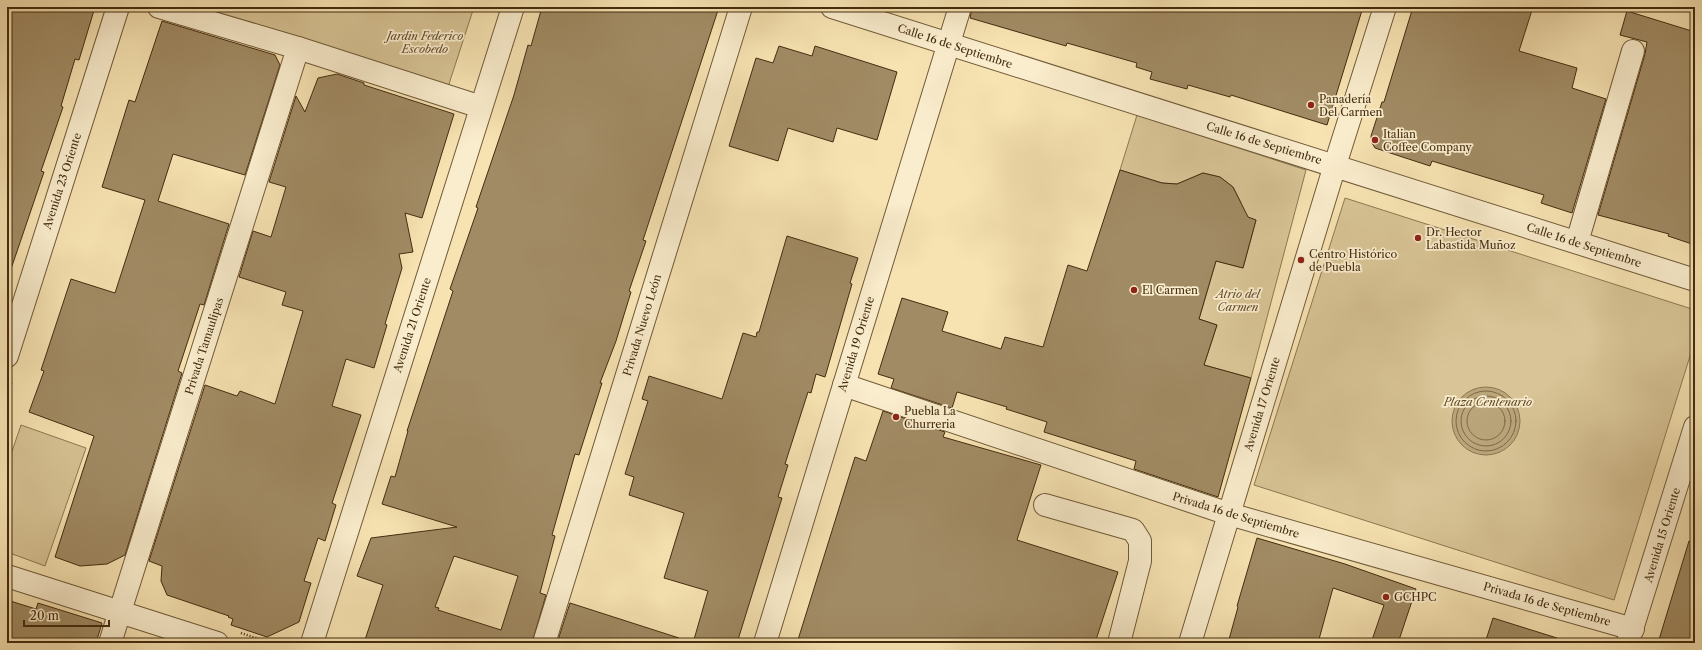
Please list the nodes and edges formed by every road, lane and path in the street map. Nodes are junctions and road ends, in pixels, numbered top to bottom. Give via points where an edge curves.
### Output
1 (118, 7) edge
2 (159, 7) edge
3 (513, 7) edge
4 (740, 7) edge
5 (832, 7) edge
6 (960, 7) edge
7 (1385, 7) edge
8 (948, 45) junction
9 (298, 48) junction
10 (1633, 51) dead end
11 (481, 107) junction
12 (1335, 165) junction
13 (1577, 242) junction
14 (1695, 280) edge
15 (7, 356) edge
16 (844, 385) junction
17 (1695, 427) edge
18 (1045, 505) dead end
19 (1229, 514) junction
20 (7, 576) edge
21 (120, 611) junction
22 (1630, 636) edge
23 (110, 643) edge
24 (217, 643) edge
25 (312, 643) edge
26 (544, 643) edge
27 (764, 643) edge
28 (1119, 643) edge
29 (1190, 643) edge

1 - 15 street, Avenida 23 Oriente
2 - 9 street
3 - 11 street, Avenida 21 Oriente
4 - 26 street, Privada Nuevo León
5 - 8 street, Calle 16 de Septiembre
6 - 8 street, Avenida 19 Oriente
7 - 12 street, Avenida 17 Oriente
8 - 12 street, Calle 16 de Septiembre
8 - 16 street, Avenida 19 Oriente
9 - 11 street
9 - 21 street, Privada Tamaulipas
10 - 13 street
11 - 25 street, Avenida 21 Oriente
12 - 13 street, Calle 16 de Septiembre
12 - 19 street, Avenida 17 Oriente
13 - 14 street, Calle 16 de Septiembre
16 - 19 street, Privada 16 de Septiembre
16 - 27 street, Avenida 19 Oriente
17 - 22 street, Avenida 15 Oriente
18 - 28 street via 1133,530 1140,541 1140,561
19 - 22 street, Privada 16 de Septiembre
19 - 29 street, Avenida 17 Oriente
20 - 21 street
21 - 23 street, Privada Tamaulipas
21 - 24 street

